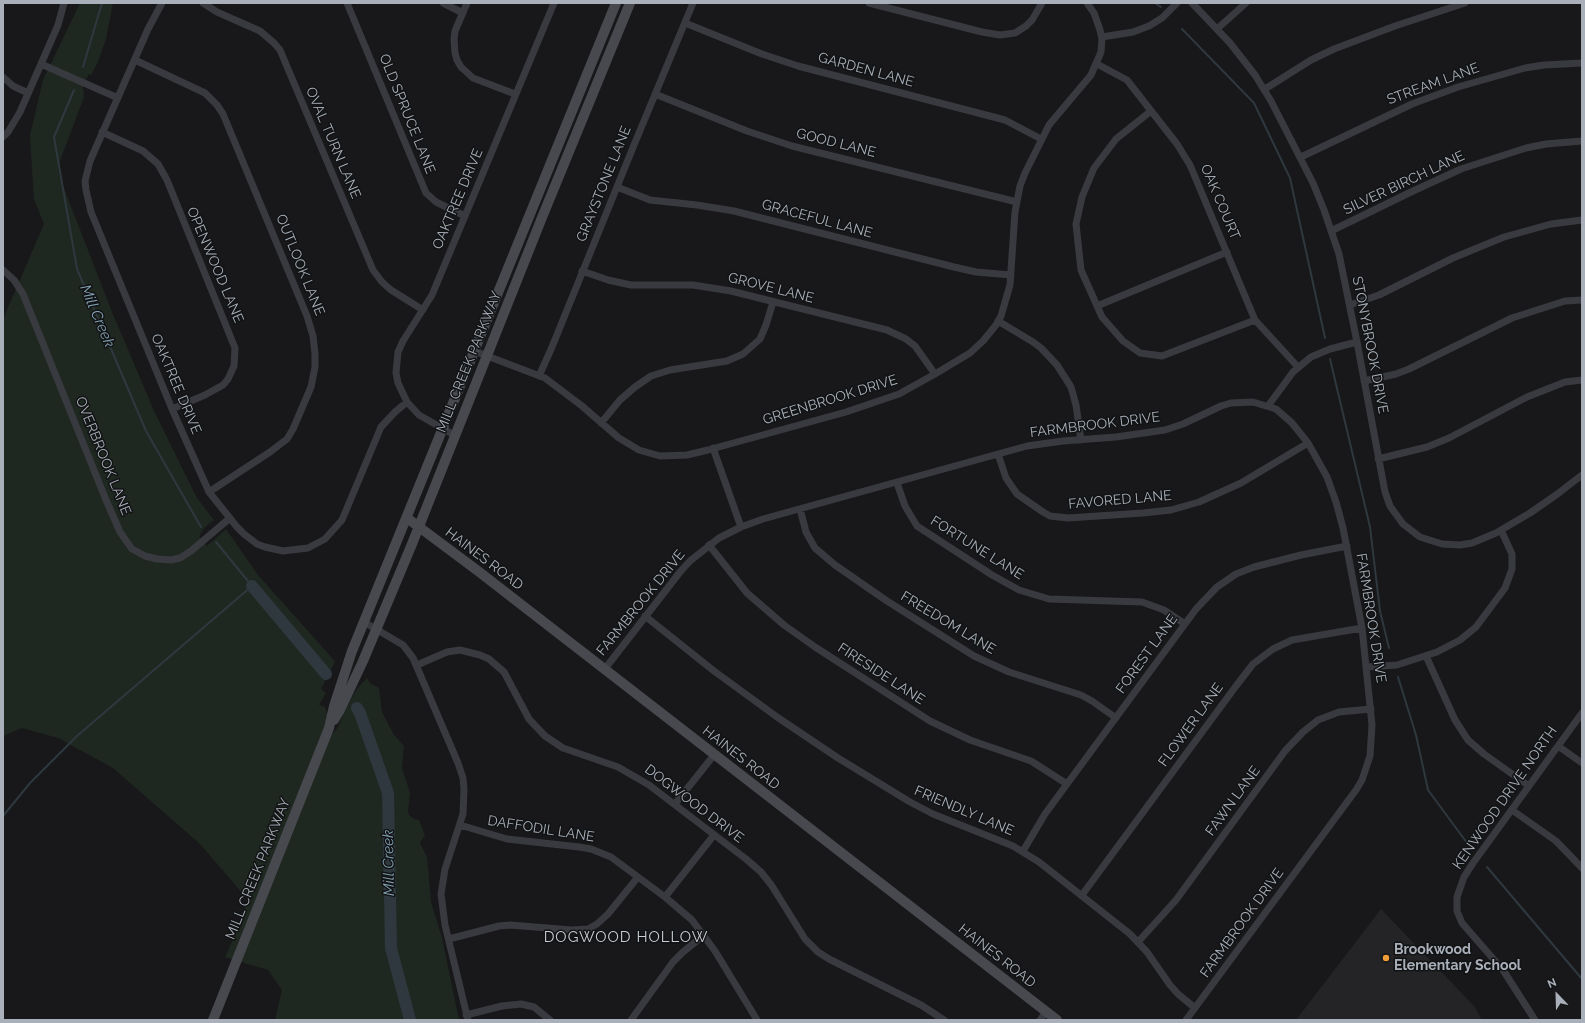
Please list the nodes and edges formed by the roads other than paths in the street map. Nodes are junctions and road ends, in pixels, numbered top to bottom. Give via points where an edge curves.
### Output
1 (64, 3) edge
2 (162, 3) edge
3 (203, 3) edge
4 (347, 3) edge
5 (443, 3) edge
6 (467, 3) edge
7 (554, 3) edge
8 (616, 3) edge
9 (630, 3) edge
10 (693, 3) edge
11 (869, 3) edge
12 (1042, 3) edge
13 (1087, 3) edge
14 (1177, 3) edge
15 (1192, 3) edge
16 (1246, 3) edge
17 (1465, 3) edge
18 (463, 13) junction
19 (685, 23) junction
20 (1217, 29) junction
21 (1102, 37) junction
22 (135, 60) junction
23 (1582, 63) edge
24 (41, 64) junction
25 (1097, 64) junction
26 (3, 77) edge
27 (1265, 90) junction
28 (28, 94) junction
29 (515, 94) junction
30 (655, 94) junction
31 (118, 98) junction
32 (1151, 111) junction
33 (102, 132) junction
34 (3, 137) edge
35 (1041, 139) junction
36 (1582, 141) edge
37 (1301, 157) junction
38 (617, 187) junction
39 (1016, 202) junction
40 (465, 216) junction
41 (1582, 220) edge
42 (1332, 231) junction
43 (1227, 252) junction
44 (3, 270) edge
45 (582, 271) junction
46 (1011, 275) junction
47 (1582, 300) edge
48 (773, 302) junction
49 (1350, 305) junction
50 (1097, 306) junction
51 (423, 310) junction
52 (1255, 320) junction
53 (998, 321) junction
54 (1357, 342) junction
55 (474, 351) junction
56 (486, 356) junction
57 (1298, 367) junction
58 (935, 374) junction
59 (539, 376) junction
60 (1582, 380) edge
61 (1364, 381) junction
62 (407, 402) junction
63 (1268, 406) junction
64 (172, 409) junction
65 (601, 423) junction
66 (442, 429) junction
67 (454, 436) junction
68 (1082, 440) junction
69 (1308, 443) junction
70 (713, 448) junction
71 (998, 454) junction
72 (1378, 459) junction
73 (1582, 475) edge
74 (897, 482) junction
75 (209, 492) junction
76 (800, 510) junction
77 (230, 518) junction
78 (407, 518) junction
79 (418, 527) junction
80 (741, 527) junction
81 (1501, 530) junction
82 (709, 545) junction
83 (1347, 546) junction
84 (645, 616) junction
85 (364, 622) junction
86 (1185, 624) junction
87 (1362, 628) junction
88 (376, 629) junction
89 (1426, 656) junction
90 (417, 665) junction
91 (1367, 668) junction
92 (604, 670) junction
93 (1371, 709) junction
94 (1582, 714) edge
95 (1116, 718) junction
96 (329, 728) junction
97 (1558, 746) junction
98 (714, 755) junction
99 (1582, 763) edge
100 (1067, 784) junction
101 (1529, 786) junction
102 (675, 804) junction
103 (1512, 810) junction
104 (460, 825) junction
105 (714, 835) junction
106 (1023, 852) junction
107 (1582, 868) edge
108 (638, 877) junction
109 (1082, 895) junction
110 (665, 897) junction
111 (704, 935) junction
112 (449, 939) junction
113 (1138, 942) junction
114 (1195, 1008) junction
115 (1043, 1016) edge
116 (467, 1018) edge
117 (634, 1019) edge
118 (212, 1020) edge
119 (550, 1020) edge
120 (757, 1020) edge
121 (944, 1020) edge
122 (1057, 1020) edge
123 (1186, 1020) edge
124 (1535, 1020) edge

1 - 24 street via 58,25
2 - 22 street, OAKTREE DRIVE
3 - 51 street, OVAL TURN LANE via 260,32 280,50 373,270 391,290
4 - 40 street, OLD SPRUCE LANE via 426,193 436,202
5 - 18 street
6 - 18 street
7 - 29 street, OAKTREE DRIVE
8 - 55 main road, MILL CREEK PARKWAY
9 - 56 main road, MILL CREEK PARKWAY
10 - 19 street, GRAYSTONE LANE
11 - 12 street via 1000,35 1015,33 1026,26
13 - 21 street, GREENBROOK DRIVE
14 - 21 street via 1162,18 1149,26 1133,32
15 - 20 street, STONYBROOK DRIVE
16 - 20 street
17 - 27 street via 1334,49
18 - 29 street via 454,39 455,53 461,67 473,78
19 - 30 street, GRAYSTONE LANE
19 - 35 street, GARDEN LANE via 798,66 1006,120
20 - 27 street, STONYBROOK DRIVE
21 - 25 street, GREENBROOK DRIVE
22 - 31 street, OAKTREE DRIVE
22 - 75 street, OUTLOOK LANE via 205,93 223,114 313,336 315,354 311,386 287,439
23 - 37 street, STREAM LANE via 1524,68 1458,87 1412,104
24 - 28 street
24 - 31 street
25 - 32 street, OAK COURT via 1128,80
25 - 35 street, GREENBROOK DRIVE via 1087,81 1054,117
26 - 28 street
27 - 37 street, STONYBROOK DRIVE
28 - 34 street via 20,112
29 - 40 street, OAKTREE DRIVE
30 - 38 street, GRAYSTONE LANE
30 - 39 street, GOOD LANE via 747,132 792,146
31 - 33 street, OAKTREE DRIVE
32 - 43 street, OAK COURT via 1190,165
32 - 50 street via 1116,139 1094,168 1082,197 1076,224 1081,270
33 - 64 street, OAKTREE DRIVE via 86,174 87,200
33 - 64 street, OPENWOOD LANE via 143,151 158,164 167,180 235,348 234,366 223,385
35 - 39 street, GREENBROOK DRIVE via 1024,173
36 - 42 street, SILVER BIRCH LANE via 1526,148 1462,169 1417,188
37 - 42 street, STONYBROOK DRIVE
38 - 45 street, GRAYSTONE LANE
38 - 46 street, GRACEFUL LANE via 650,200 734,211 954,267
39 - 46 street, GREENBROOK DRIVE
40 - 51 street, OAKTREE DRIVE via 432,295
41 - 49 street via 1551,224 1504,237 1453,258 1379,295
42 - 49 street, STONYBROOK DRIVE
43 - 50 street
43 - 52 street, OAK COURT
44 - 77 street, OVERBROOK LANE via 14,280 23,294 106,500 120,532 132,549 157,559 180,558
45 - 48 street, GROVE LANE via 620,283 645,286 705,286
45 - 59 street, GRAYSTONE LANE
46 - 53 street, GREENBROOK DRIVE via 1006,302
47 - 61 street via 1565,301 1512,318 1409,369
48 - 58 street, GROVE LANE via 888,330 915,346
48 - 65 street via 760,339 743,354 728,361 670,370 651,376 625,396
49 - 54 street, STONYBROOK DRIVE
50 - 52 street via 1102,317 1123,341 1140,353 1162,356
51 - 62 street, OAKTREE DRIVE via 403,341 396,361 398,384
52 - 57 street, OAK COURT
53 - 58 street, GREENBROOK DRIVE via 970,353
53 - 68 street via 1041,348 1057,365 1071,387
54 - 57 street via 1322,352
54 - 61 street, STONYBROOK DRIVE
55 - 56 street, GREENBROOK DRIVE
55 - 66 main road, MILL CREEK PARKWAY
56 - 59 street, GREENBROOK DRIVE
56 - 67 main road, MILL CREEK PARKWAY
57 - 63 street
58 - 70 street, GREENBROOK DRIVE via 876,402
59 - 65 street, GREENBROOK DRIVE via 563,391
60 - 72 street via 1565,382 1527,397 1427,447
61 - 72 street, STONYBROOK DRIVE
62 - 66 street, OAKTREE DRIVE via 419,415
62 - 77 street, OAKTREE DRIVE via 381,427 342,520 325,539 303,549 277,550 257,544
63 - 68 street, FARMBROOK DRIVE via 1253,402 1231,403 1165,430
63 - 69 street, FARMBROOK DRIVE via 1283,414
64 - 75 street, OAKTREE DRIVE
65 - 70 street, GREENBROOK DRIVE via 628,444 654,454 672,456
66 - 67 street, OAKTREE DRIVE
66 - 78 main road, MILL CREEK PARKWAY
67 - 79 main road, MILL CREEK PARKWAY
68 - 71 street, FARMBROOK DRIVE via 1039,443
69 - 71 street, FAVORED LANE via 1242,483 1199,502 1143,514 1068,518 1057,518 1047,514 1017,494 1006,478
69 - 83 street, FARMBROOK DRIVE via 1332,490
70 - 80 street
71 - 74 street, FARMBROOK DRIVE
72 - 81 street, STONYBROOK DRIVE via 1390,506 1403,524 1420,537 1442,544 1460,545 1483,539
73 - 81 street, STONYBROOK DRIVE via 1556,496
74 - 76 street, FARMBROOK DRIVE
74 - 86 street, FORTUNE LANE via 905,506 917,526 992,576 1019,590 1049,599 1142,602 1164,610
75 - 77 street, OAKTREE DRIVE
76 - 80 street, FARMBROOK DRIVE
76 - 95 street, FREEDOM LANE via 806,532 815,548 887,601 988,663 1081,695
78 - 79 main road, HAINES ROAD
78 - 85 main road, MILL CREEK PARKWAY
79 - 88 main road, MILL CREEK PARKWAY
79 - 92 main road, HAINES ROAD
80 - 82 street, FARMBROOK DRIVE
81 - 89 street via 1509,545 1513,561 1505,588 1470,633 1450,646
82 - 84 street, FARMBROOK DRIVE via 680,572
82 - 100 street, FIRESIDE LANE via 748,593 784,625 815,647 930,721 976,743 1031,761
83 - 86 street, FOREST LANE via 1301,555 1236,574 1207,596
83 - 87 street, FARMBROOK DRIVE
84 - 92 street, FARMBROOK DRIVE
84 - 106 street, FRIENDLY LANE via 771,712 877,782 933,814 999,839
85 - 88 street
85 - 96 main road, MILL CREEK PARKWAY via 334,706
86 - 95 street, FOREST LANE
87 - 91 street, FARMBROOK DRIVE
87 - 109 street, FLOWER LANE via 1292,640 1273,649 1253,664
88 - 90 street via 403,645
88 - 96 main road, MILL CREEK PARKWAY via 340,710
89 - 91 street via 1396,665
89 - 101 street via 1455,720 1468,740
90 - 102 street, DOGWOOD DRIVE via 447,652 460,650 489,659 504,672 529,719 545,736 563,748 618,767
90 - 104 street via 458,762 464,803
91 - 93 street, FARMBROOK DRIVE
92 - 98 main road, HAINES ROAD
93 - 113 street, FAWN LANE via 1339,712 1318,720 1303,732 1285,751 1176,900
93 - 114 street, FARMBROOK DRIVE via 1371,749 1362,780
94 - 97 street, KENWOOD DRIVE NORTH
95 - 100 street, FOREST LANE
96 - 118 main road, MILL CREEK PARKWAY
97 - 99 street
97 - 101 street, KENWOOD DRIVE NORTH
98 - 102 street
98 - 115 main road, HAINES ROAD
100 - 106 street, FOREST LANE
101 - 103 street, KENWOOD DRIVE NORTH
102 - 105 street, DOGWOOD DRIVE
103 - 107 street via 1556,841
103 - 124 street, KENWOOD DRIVE NORTH via 1464,877 1456,905 1462,923 1503,970
104 - 108 street, DAFFODIL LANE via 508,839 591,849 611,857
104 - 112 street via 442,883 441,903
105 - 110 street
105 - 121 street, DOGWOOD DRIVE via 761,872 805,939 818,952 921,1005
106 - 109 street, FRIENDLY LANE
108 - 110 street, DAFFODIL LANE
108 - 112 street via 608,914 588,929 510,925
109 - 113 street, FRIENDLY LANE
110 - 111 street, DAFFODIL LANE via 692,920
111 - 117 street via 673,962
111 - 120 street, DAFFODIL LANE
112 - 116 street
113 - 114 street, FRIENDLY LANE via 1170,985
114 - 123 street, FARMBROOK DRIVE
115 - 122 main road, HAINES ROAD
116 - 119 street via 502,1006 521,1004 534,1008

